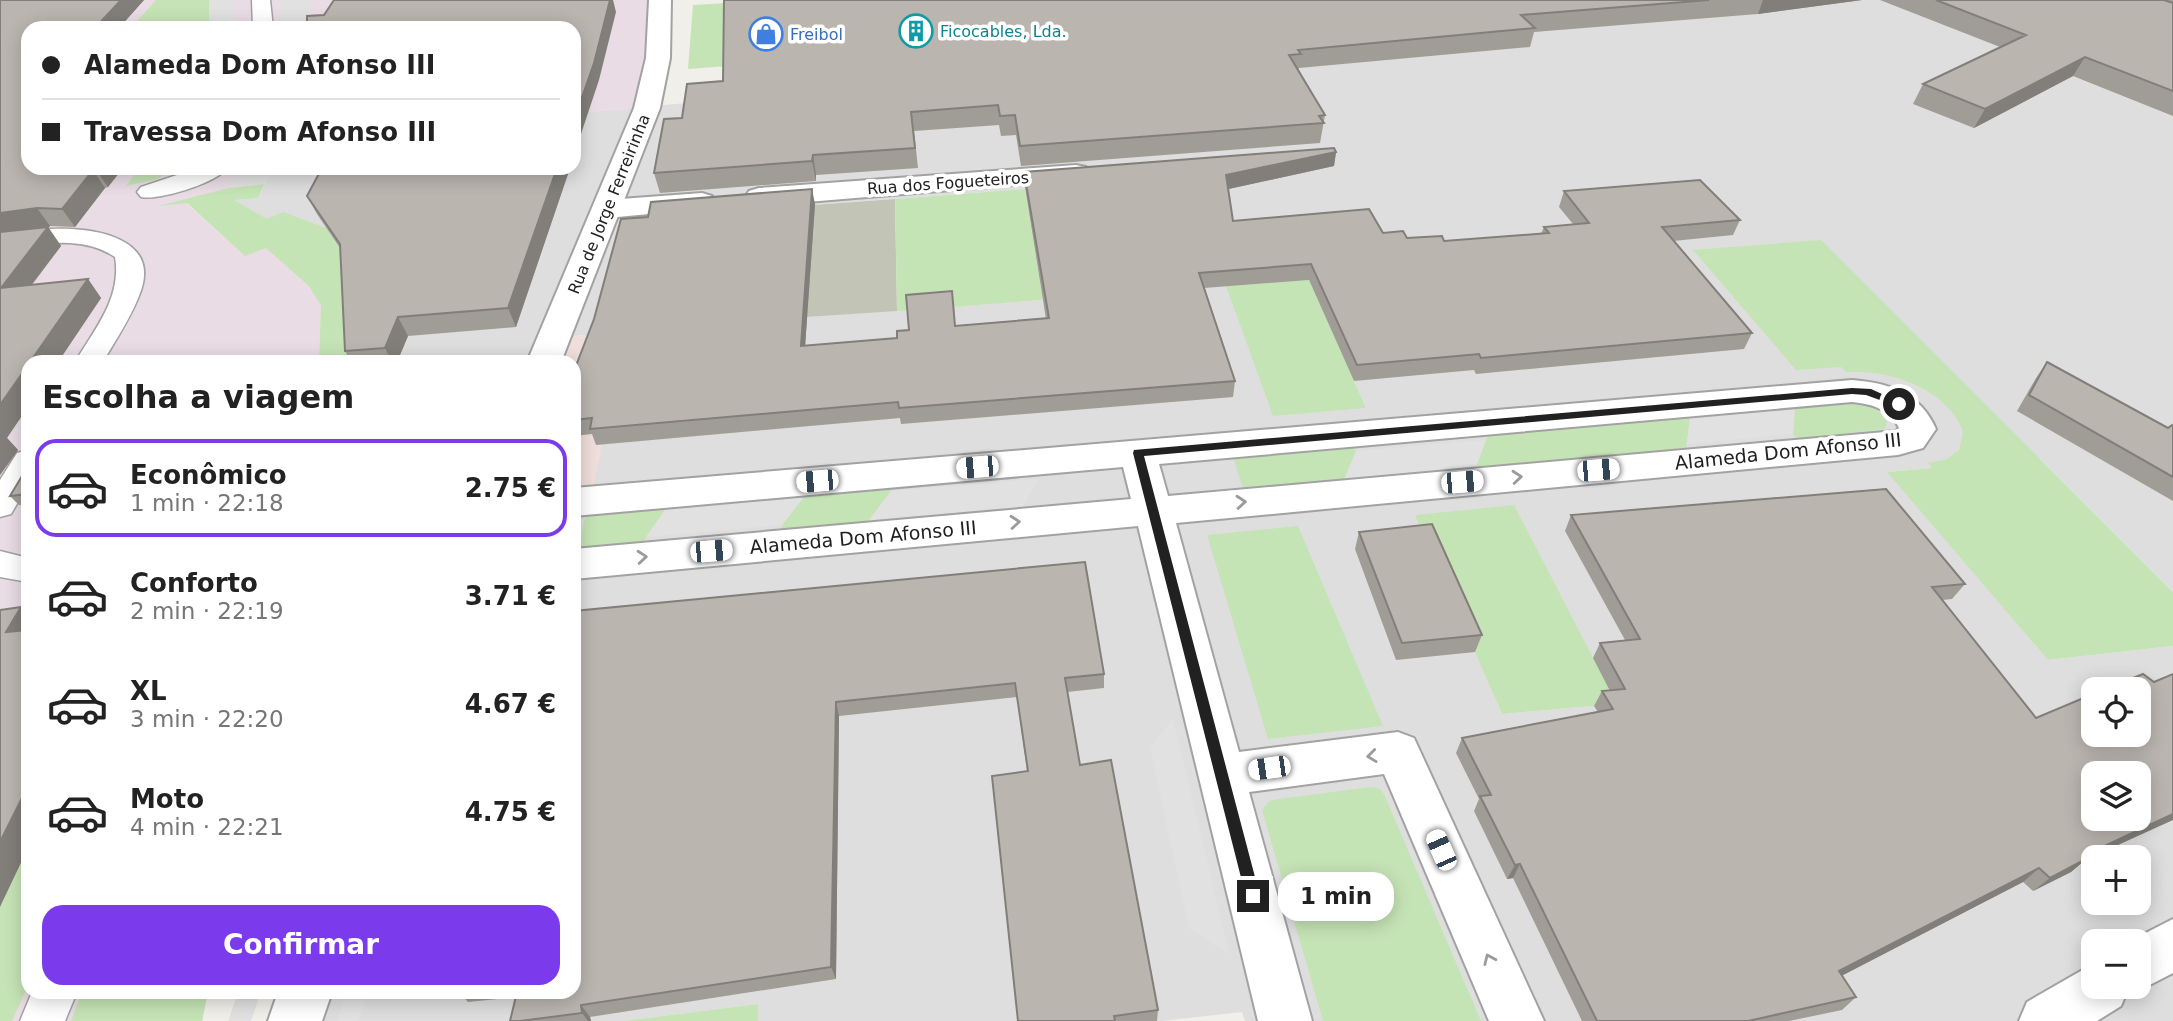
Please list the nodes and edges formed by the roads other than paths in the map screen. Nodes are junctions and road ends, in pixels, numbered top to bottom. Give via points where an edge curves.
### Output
1 (261, 0) edge
2 (660, 0) edge
3 (262, 21) edge
4 (1108, 170) edge
5 (201, 175) edge
6 (149, 192) dead end
7 (607, 209) junction
8 (0, 242) edge
9 (93, 355) edge
10 (547, 355) edge
11 (1138, 453) junction
12 (21, 472) edge
13 (581, 501) edge
14 (0, 506) edge
15 (1152, 510) junction
16 (0, 563) edge
17 (581, 563) edge
18 (21, 569) edge
19 (1221, 775) junction
20 (2173, 944) edge
21 (2151, 957) edge
22 (52, 999) edge
23 (303, 999) edge
24 (2082, 999) edge
25 (43, 1021) edge
26 (295, 1021) edge
27 (1285, 1021) edge
28 (1517, 1021) edge
29 (2046, 1021) edge

1 - 3 lane
2 - 7 street, Rua de Jorge Ferreirinha via 658,63 647,112
4 - 7 street, Rua dos Fogueteiros
5 - 6 lane
7 - 10 street, Rua de Jorge Ferreirinha
8 - 9 lane via 97,236 127,254 131,276 127,295
11 - 13 street, Alameda Dom Afonso III
11 - 15 street
15 -> 11 street, Alameda Dom Afonso III via 1898,443 1910,439 1918,429 1910,412 1899,404 1852,391
12 - 14 lane
17 -> 15 street, Alameda Dom Afonso III
15 - 19 street
16 - 18 lane
19 - 27 street
28 -> 19 street via 1398,752
20 - 21 street
22 - 25 lane
23 - 26 street
24 - 29 street

